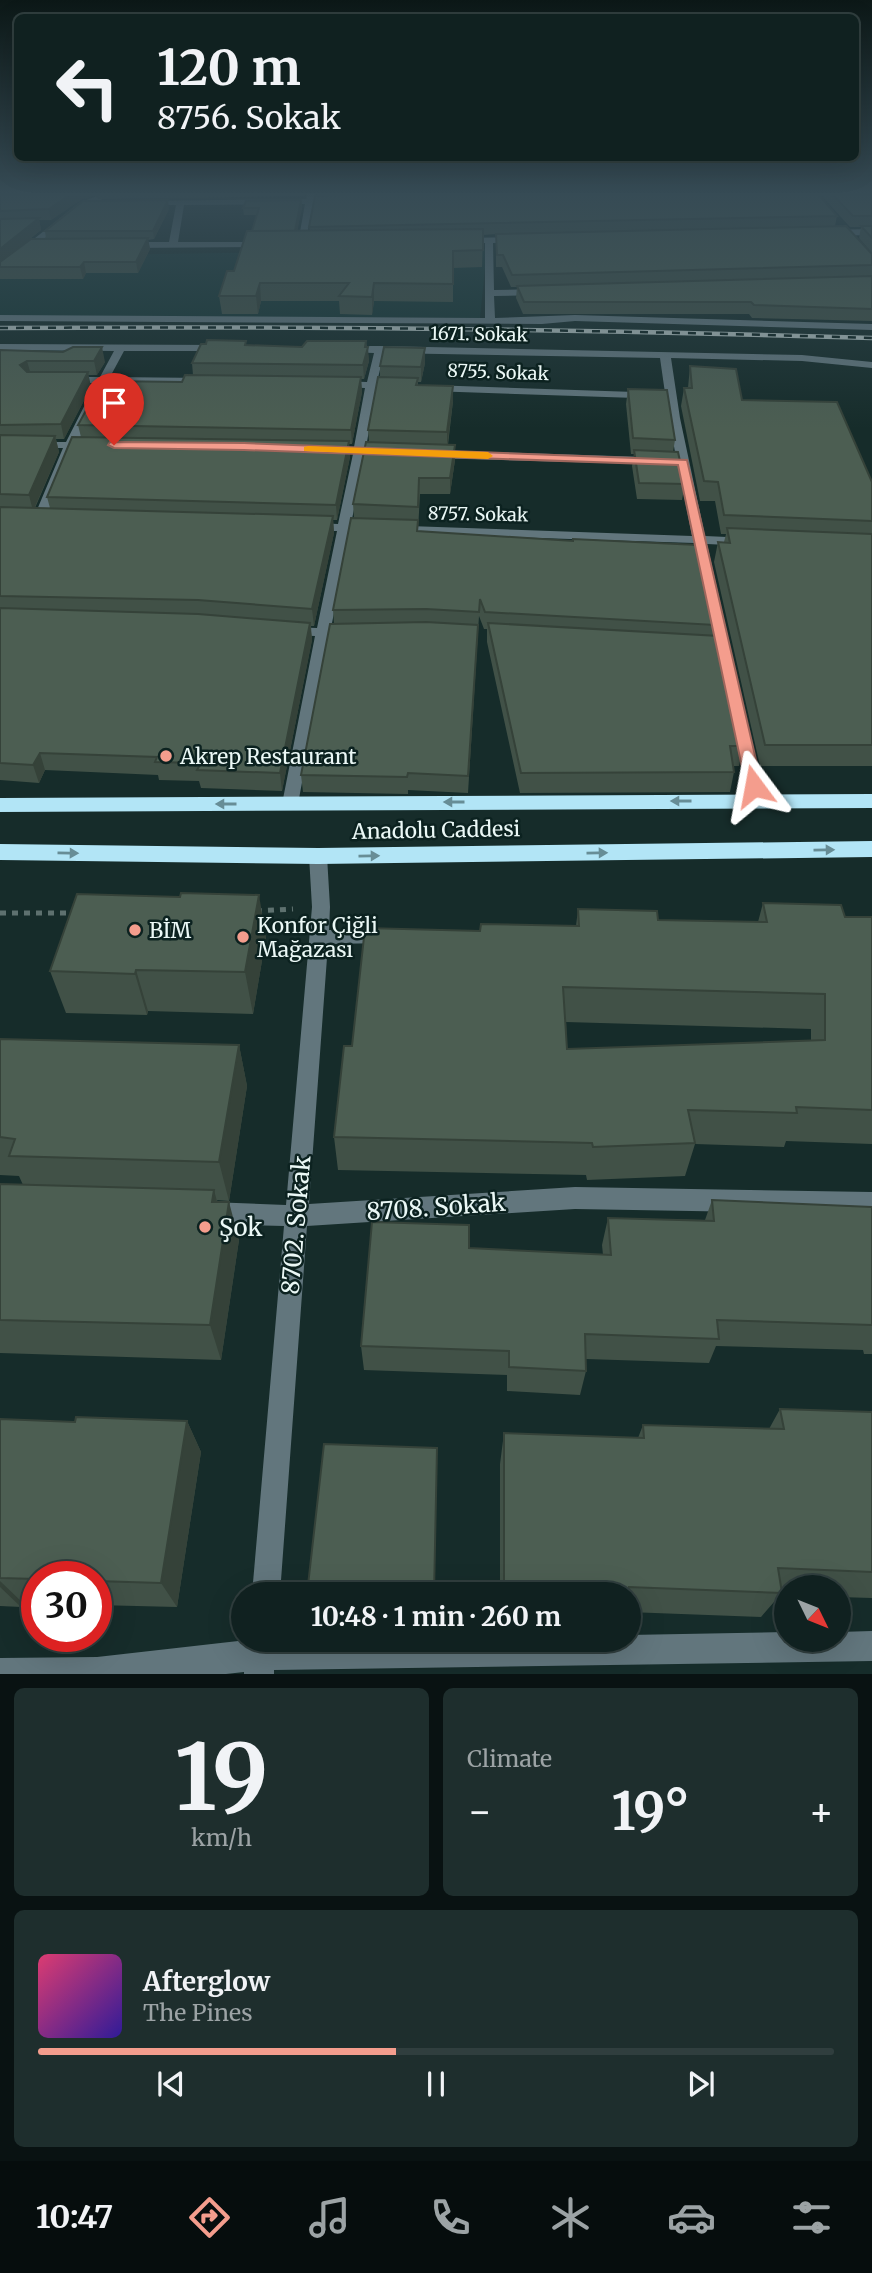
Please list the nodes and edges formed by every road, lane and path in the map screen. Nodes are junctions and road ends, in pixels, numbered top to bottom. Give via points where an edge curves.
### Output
1 (488, 272) edge
2 (556, 291) edge
3 (488, 293) junction
4 (0, 318) edge
5 (490, 321) junction
6 (872, 327) edge
7 (0, 347) edge
8 (120, 348) junction
9 (230, 348) edge
10 (326, 349) edge
11 (380, 349) junction
12 (665, 355) junction
13 (872, 365) edge
14 (50, 380) edge
15 (102, 380) junction
16 (222, 381) edge
17 (329, 384) edge
18 (369, 386) junction
19 (410, 387) edge
20 (424, 387) edge
21 (669, 396) junction
22 (0, 445) edge
23 (70, 445) junction
24 (107, 445) edge
25 (308, 449) edge
26 (360, 451) junction
27 (401, 453) edge
28 (415, 453) edge
29 (683, 462) junction
30 (40, 517) edge
31 (302, 527) edge
32 (342, 529) junction
33 (699, 540) junction
34 (766, 543) edge
35 (267, 630) edge
36 (373, 633) edge
37 (320, 634) junction
38 (757, 800) junction
39 (872, 801) edge
40 (290, 804) junction
41 (0, 805) edge
42 (872, 849) edge
43 (0, 852) edge
44 (318, 856) junction
45 (321, 907) junction
46 (251, 911) edge
47 (0, 913) edge
48 (84, 913) edge
49 (401, 935) edge
50 (318, 937) junction
51 (872, 1203) edge
52 (189, 1213) edge
53 (297, 1216) junction
54 (267, 1582) edge
55 (872, 1646) edge
56 (261, 1656) edge
57 (0, 1673) edge

1 - 3 street
2 - 3 street
3 - 5 street
4 - 5 street
5 - 6 street via 575,318
7 - 8 street
8 - 9 street
8 - 15 street
10 - 11 street, 1671. Sokak
11 - 12 street, 1671. Sokak
11 - 18 street
12 - 13 street, 1671. Sokak via 803,358
12 - 21 street
14 - 15 street
15 - 16 street
15 - 23 street
17 - 18 street
18 - 19 street
18 - 26 street
20 - 21 street, 8755. Sokak
21 - 29 street
22 - 23 street
23 - 24 street
23 - 30 street
25 - 26 street
26 - 27 street
26 - 32 street
28 - 29 street
29 - 33 street
31 - 32 street, 8757. Sokak
32 - 33 street, 8757. Sokak
32 - 37 street
33 - 34 street, 8757. Sokak
33 - 38 street via 715,649
35 - 37 street
36 - 37 street
37 - 40 street
38 - 39 highway, Anadolu Caddesi
38 -> 40 highway, Anadolu Caddesi
40 -> 41 highway, Anadolu Caddesi
44 -> 42 highway, Anadolu Caddesi
43 -> 44 highway, Anadolu Caddesi
44 - 45 street, 8702. Sokak
45 - 46 path
45 - 50 street, 8702. Sokak
47 - 48 path
49 - 50 street
50 - 53 street, 8702. Sokak
51 - 53 street, 8708. Sokak via 575,1198
52 - 53 street, 8708. Sokak
53 - 54 street, 8702. Sokak
55 - 56 street
56 - 57 street via 97,1672

